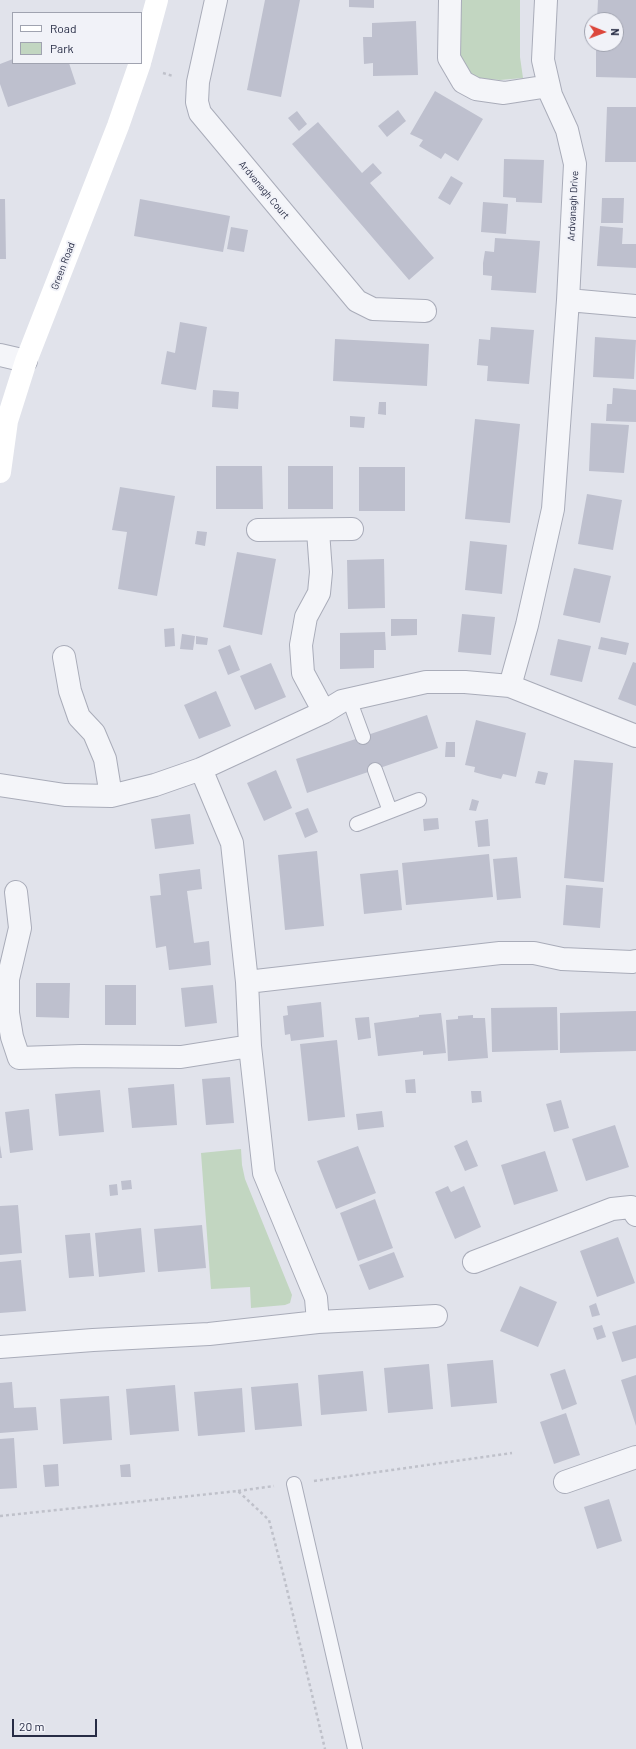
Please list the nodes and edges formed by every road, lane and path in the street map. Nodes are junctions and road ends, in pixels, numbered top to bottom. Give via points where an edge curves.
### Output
1 (157, 0) edge
2 (216, 0) edge
3 (450, 0) edge
4 (546, 0) edge
5 (142, 56) edge
6 (140, 64) edge
7 (142, 64) edge
8 (198, 82) junction
9 (549, 86) junction
10 (568, 300) junction
11 (636, 306) edge
12 (425, 311) dead end
13 (0, 355) edge
14 (26, 361) junction
15 (0, 472) edge
16 (352, 529) dead end
17 (258, 530) dead end
18 (318, 530) junction
19 (64, 657) dead end
20 (510, 686) junction
21 (349, 699) junction
22 (324, 712) junction
23 (636, 736) edge
24 (363, 737) dead end
25 (201, 768) junction
26 (375, 770) dead end
27 (0, 784) edge
28 (111, 796) junction
29 (419, 800) dead end
30 (390, 811) junction
31 (357, 824) dead end
32 (16, 892) dead end
33 (636, 960) edge
34 (247, 982) junction
35 (250, 1046) junction
36 (636, 1215) edge
37 (474, 1262) dead end
38 (436, 1316) dead end
39 (318, 1322) junction
40 (0, 1347) edge
41 (512, 1454) dead end
42 (636, 1457) edge
43 (565, 1482) dead end
44 (294, 1484) junction
45 (238, 1491) junction
46 (0, 1516) edge
47 (325, 1749) edge
48 (355, 1749) edge

1 - 5 street, Green Road
2 - 8 street, Ardvanagh Court
3 - 9 street via 449,58 463,82 476,89 504,93
4 - 9 street, Ardvanagh Drive via 543,60
6 - 14 street, Green Road
7 - 8 path
8 - 12 street, Ardvanagh Court via 197,102 200,114 357,301 373,309
9 - 10 street, Ardvanagh Drive via 567,130 575,164
10 - 11 street
10 - 20 street, Ardvanagh Drive via 553,509 527,625
13 - 14 street
14 - 15 street, Green Road via 7,421
16 - 18 street
17 - 18 street
18 - 22 street via 321,572 319,593 306,617 301,645 303,673
19 - 28 street via 70,691 79,717 94,733 105,759
20 - 21 street via 426,682
20 - 23 street
21 - 22 street
21 - 24 lane
22 - 25 street
25 - 28 street via 155,785
25 - 34 street via 232,842
26 - 30 lane
27 - 28 street via 65,795
29 - 30 lane
30 - 31 lane
32 - 35 street via 20,928 8,979 8,1014 19,1058 181,1057
33 - 34 street via 632,962 569,959 534,953 500,953
34 - 35 street
35 - 39 street via 264,1173 316,1298
36 - 37 street via 630,1207 612,1209
38 - 39 street
39 - 40 street via 209,1334
41 - 44 path
42 - 43 street
44 - 45 path
44 - 48 lane
45 - 46 path
45 - 47 path via 269,1520

